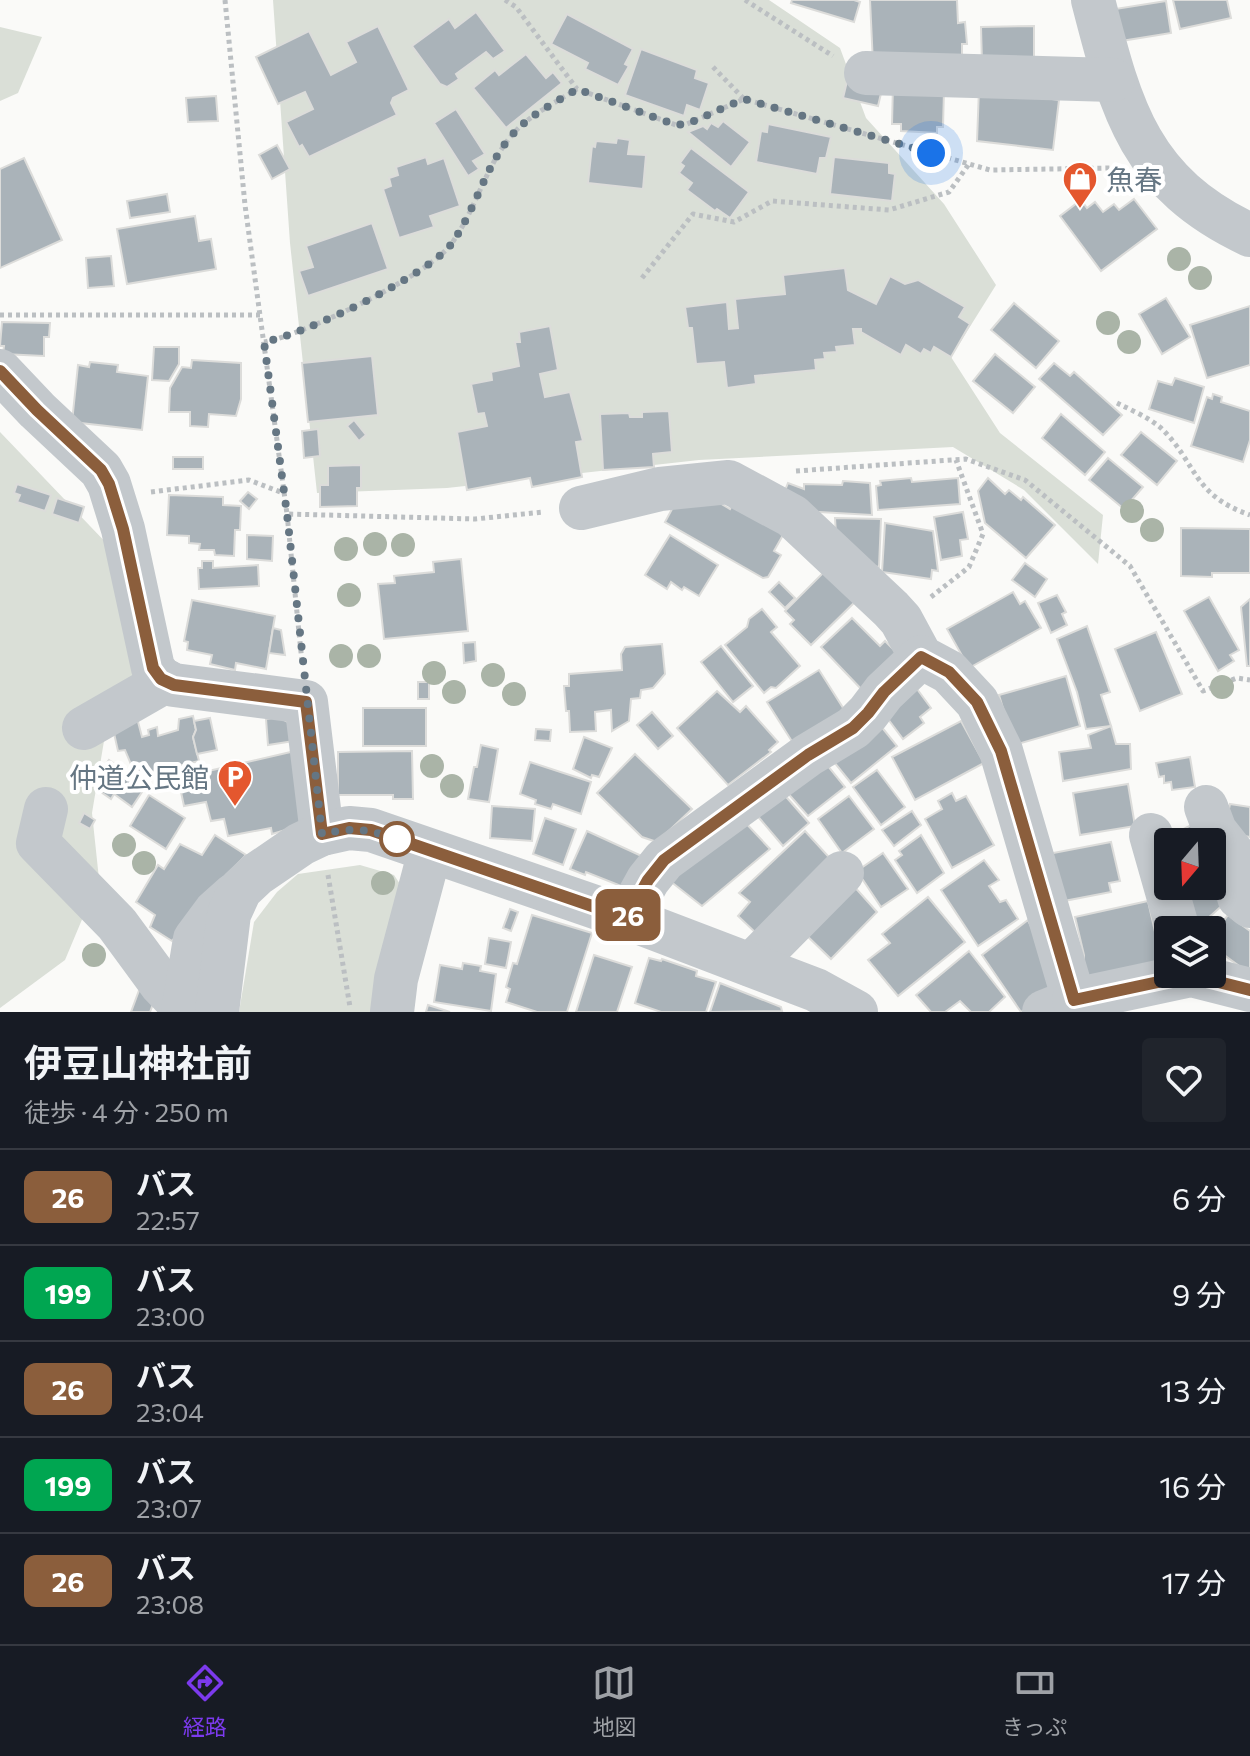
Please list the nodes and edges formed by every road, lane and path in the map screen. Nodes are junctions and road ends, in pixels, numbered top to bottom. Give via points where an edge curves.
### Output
1 (225, 0) edge
2 (505, 0) edge
3 (745, 0) edge
4 (1093, 0) edge
5 (713, 67) dead end
6 (866, 73) joint
7 (1113, 80) junction
8 (577, 89) junction
9 (744, 99) junction
10 (969, 164) junction
11 (1157, 168) junction
12 (1250, 235) edge
13 (642, 278) dead end
14 (0, 315) edge
15 (260, 315) junction
16 (264, 342) junction
17 (0, 371) edge
18 (1117, 403) dead end
19 (956, 460) junction
20 (729, 482) junction
21 (283, 493) junction
22 (115, 496) junction
23 (581, 508) joint
24 (287, 514) junction
25 (1250, 515) edge
26 (911, 638) junction
27 (1250, 680) edge
28 (166, 681) junction
29 (306, 702) junction
30 (84, 728) dead end
31 (1206, 807) dead end
32 (46, 809) dead end
33 (322, 834) junction
34 (1151, 835) dead end
35 (430, 851) junction
36 (842, 873) dead end
37 (1250, 906) edge
38 (1174, 916) edge
39 (627, 918) junction
40 (751, 965) junction
41 (1154, 984) edge
42 (1226, 984) edge
43 (1250, 990) edge
44 (1059, 1006) edge
45 (194, 1011) edge
46 (351, 1012) edge
47 (392, 1012) edge
48 (856, 1012) edge

1 - 15 path
2 - 8 path via 516,7
3 - 6 path
4 - 7 street
5 - 9 path
6 - 7 street
7 - 11 street via 1131,125
8 - 9 path via 676,125
8 - 16 path via 512,135 452,243 437,259 346,311
9 - 10 path
10 - 11 path via 990,170
10 - 13 path via 949,192 889,210 772,201 734,222 693,214
11 - 12 street via 1193,200
14 - 15 path
15 - 16 path
16 - 21 path
17 - 22 street via 101,470
18 - 25 path via 1164,431 1214,497
19 - 20 path via 765,473
19 - 26 path via 983,534 969,567
19 - 27 path via 1025,480 1130,566 1203,691 1237,678
20 - 23 street via 660,489
20 - 26 street via 792,516 839,557
21 - 22 path via 249,480
21 - 24 path
22 - 28 street via 153,668
23 - 24 path via 475,519
24 - 29 path
26 - 39 street via 884,692 853,728 664,860
26 - 44 street via 977,702 1001,751
28 - 29 street
28 - 30 street
29 - 33 street
31 - 37 street via 1215,831 1249,874 1239,897
32 - 45 street via 38,843 117,924 161,984
33 - 35 street via 371,830
33 - 45 street via 240,890
33 - 46 path
34 - 38 street
35 - 39 street
35 - 47 street
36 - 40 street
39 - 40 street
40 - 48 street
41 - 44 street
42 - 43 street

